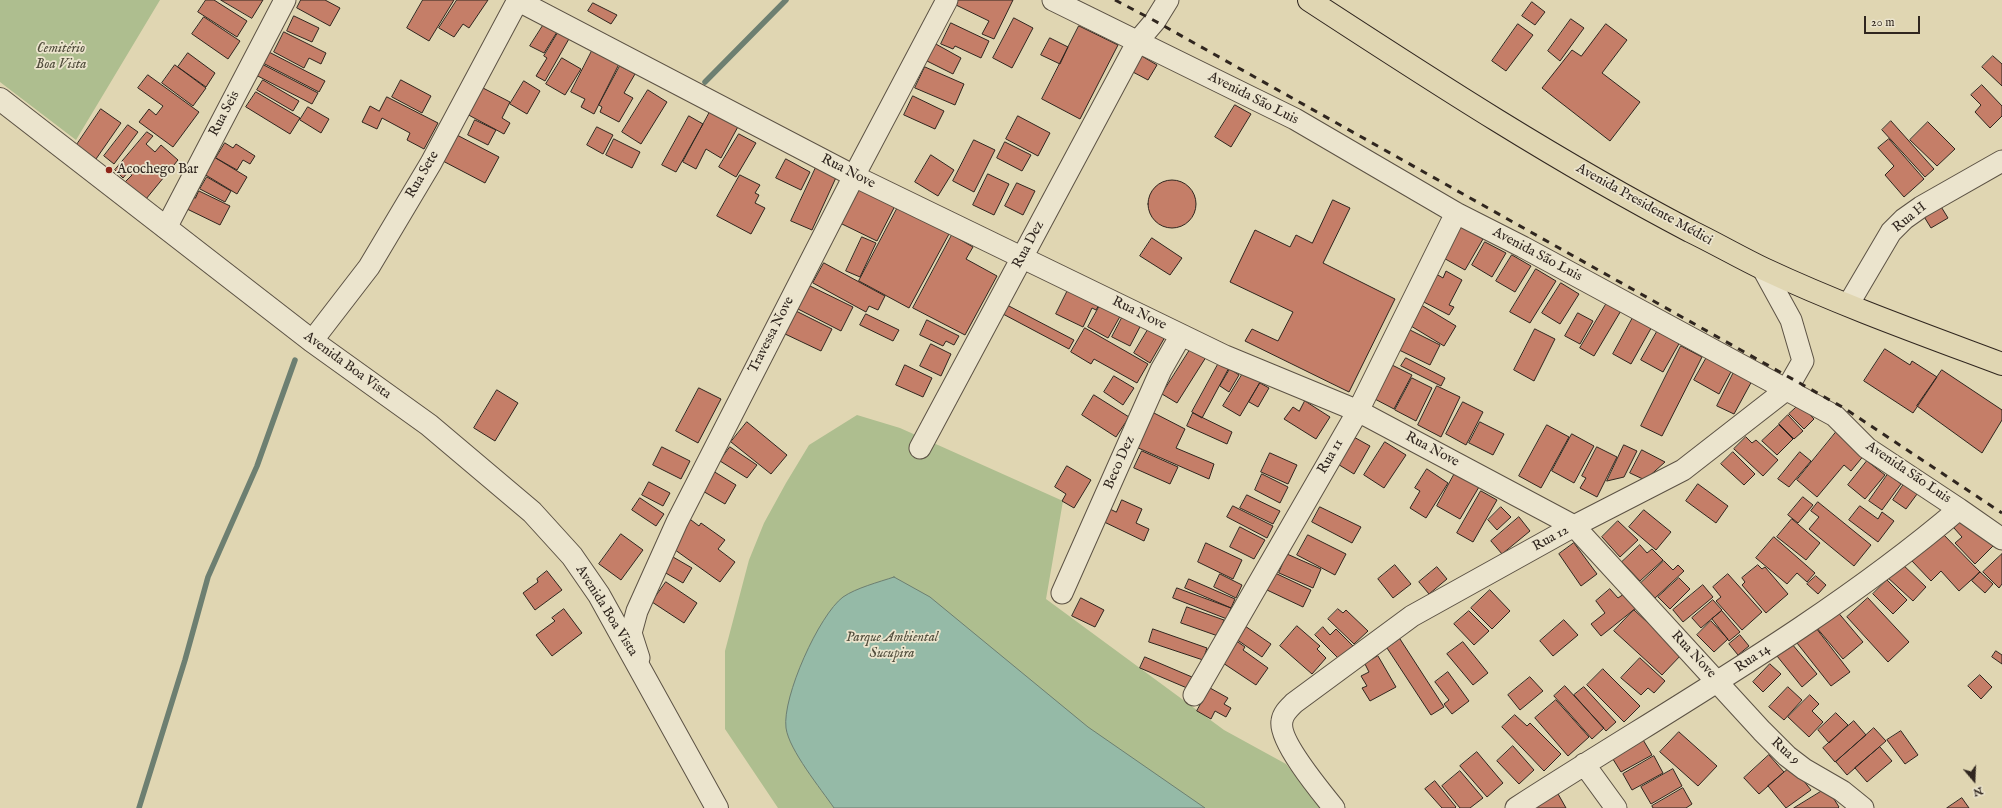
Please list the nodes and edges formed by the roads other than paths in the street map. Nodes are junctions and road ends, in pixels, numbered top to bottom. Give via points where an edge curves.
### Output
1 (285, 0) edge
2 (518, 0) edge
3 (947, 0) edge
4 (1053, 0) edge
5 (1168, 0) edge
6 (1309, 0) edge
7 (1138, 41) junction
8 (0, 99) edge
9 (2002, 161) edge
10 (854, 176) junction
11 (1456, 213) junction
12 (166, 228) junction
13 (1022, 258) junction
14 (1763, 269) junction
15 (1848, 306) junction
16 (1181, 335) junction
17 (312, 341) junction
18 (2002, 364) edge
19 (1787, 389) junction
20 (1358, 411) junction
21 (920, 448) dead end
22 (1960, 509) junction
23 (1574, 526) junction
24 (2002, 539) edge
25 (1062, 593) dead end
26 (646, 678) junction
27 (1719, 682) junction
28 (1194, 695) dead end
29 (1584, 764) junction
30 (717, 808) edge
31 (1334, 808) edge
32 (1516, 808) edge
33 (1616, 808) edge
34 (1863, 808) edge

1 - 12 street, Rua Seis
2 - 10 street, Rua Nove
2 - 17 street, Rua Sete via 431,163 369,267
3 - 10 street, Travessa Nove
4 - 7 street, Avenida São Luis
5 - 7 street, Rua Dez
6 - 14 main road, Avenida Presidente Médici via 1434,82 1558,158
7 - 11 street, Avenida São Luis via 1295,119
7 - 13 street, Rua Dez
8 - 12 street, Avenida Boa Vista
9 - 15 street, Rua H via 1904,219 1891,232
10 - 13 street, Rua Nove
10 - 26 street, Travessa Nove via 676,522 637,611 631,633
11 - 19 street, Avenida São Luis
11 - 20 street, Rua 11
12 - 17 street, Avenida Boa Vista
13 - 16 street, Rua Nove
13 - 21 street, Rua Dez
14 - 15 main road, Avenida Presidente Médici
14 - 19 street via 1791,320 1803,361
15 - 18 main road, Avenida Presidente Médici
16 - 20 street, Rua Nove
16 - 25 street, Beco Dez via 1161,370
17 - 26 street, Avenida Boa Vista via 429,425 532,512 572,556 599,595
19 - 22 street, Avenida São Luis via 1834,416 1867,448
19 - 23 street, Rua 12 via 1683,470
20 - 23 street, Rua Nove
20 - 28 street, Rua 11
22 - 24 street, Avenida São Luis
22 - 27 street, Rua 14 via 1890,565
23 - 27 street, Rua Nove
23 - 31 street, Rua 12 via 1412,616 1294,703 1284,714 1281,722 1283,733 1300,764
26 - 30 street, Avenida Boa Vista
27 - 29 street, Rua 14
27 - 34 street, Rua 9 via 1787,756 1842,791
29 - 32 street, Rua 14
29 - 33 street

